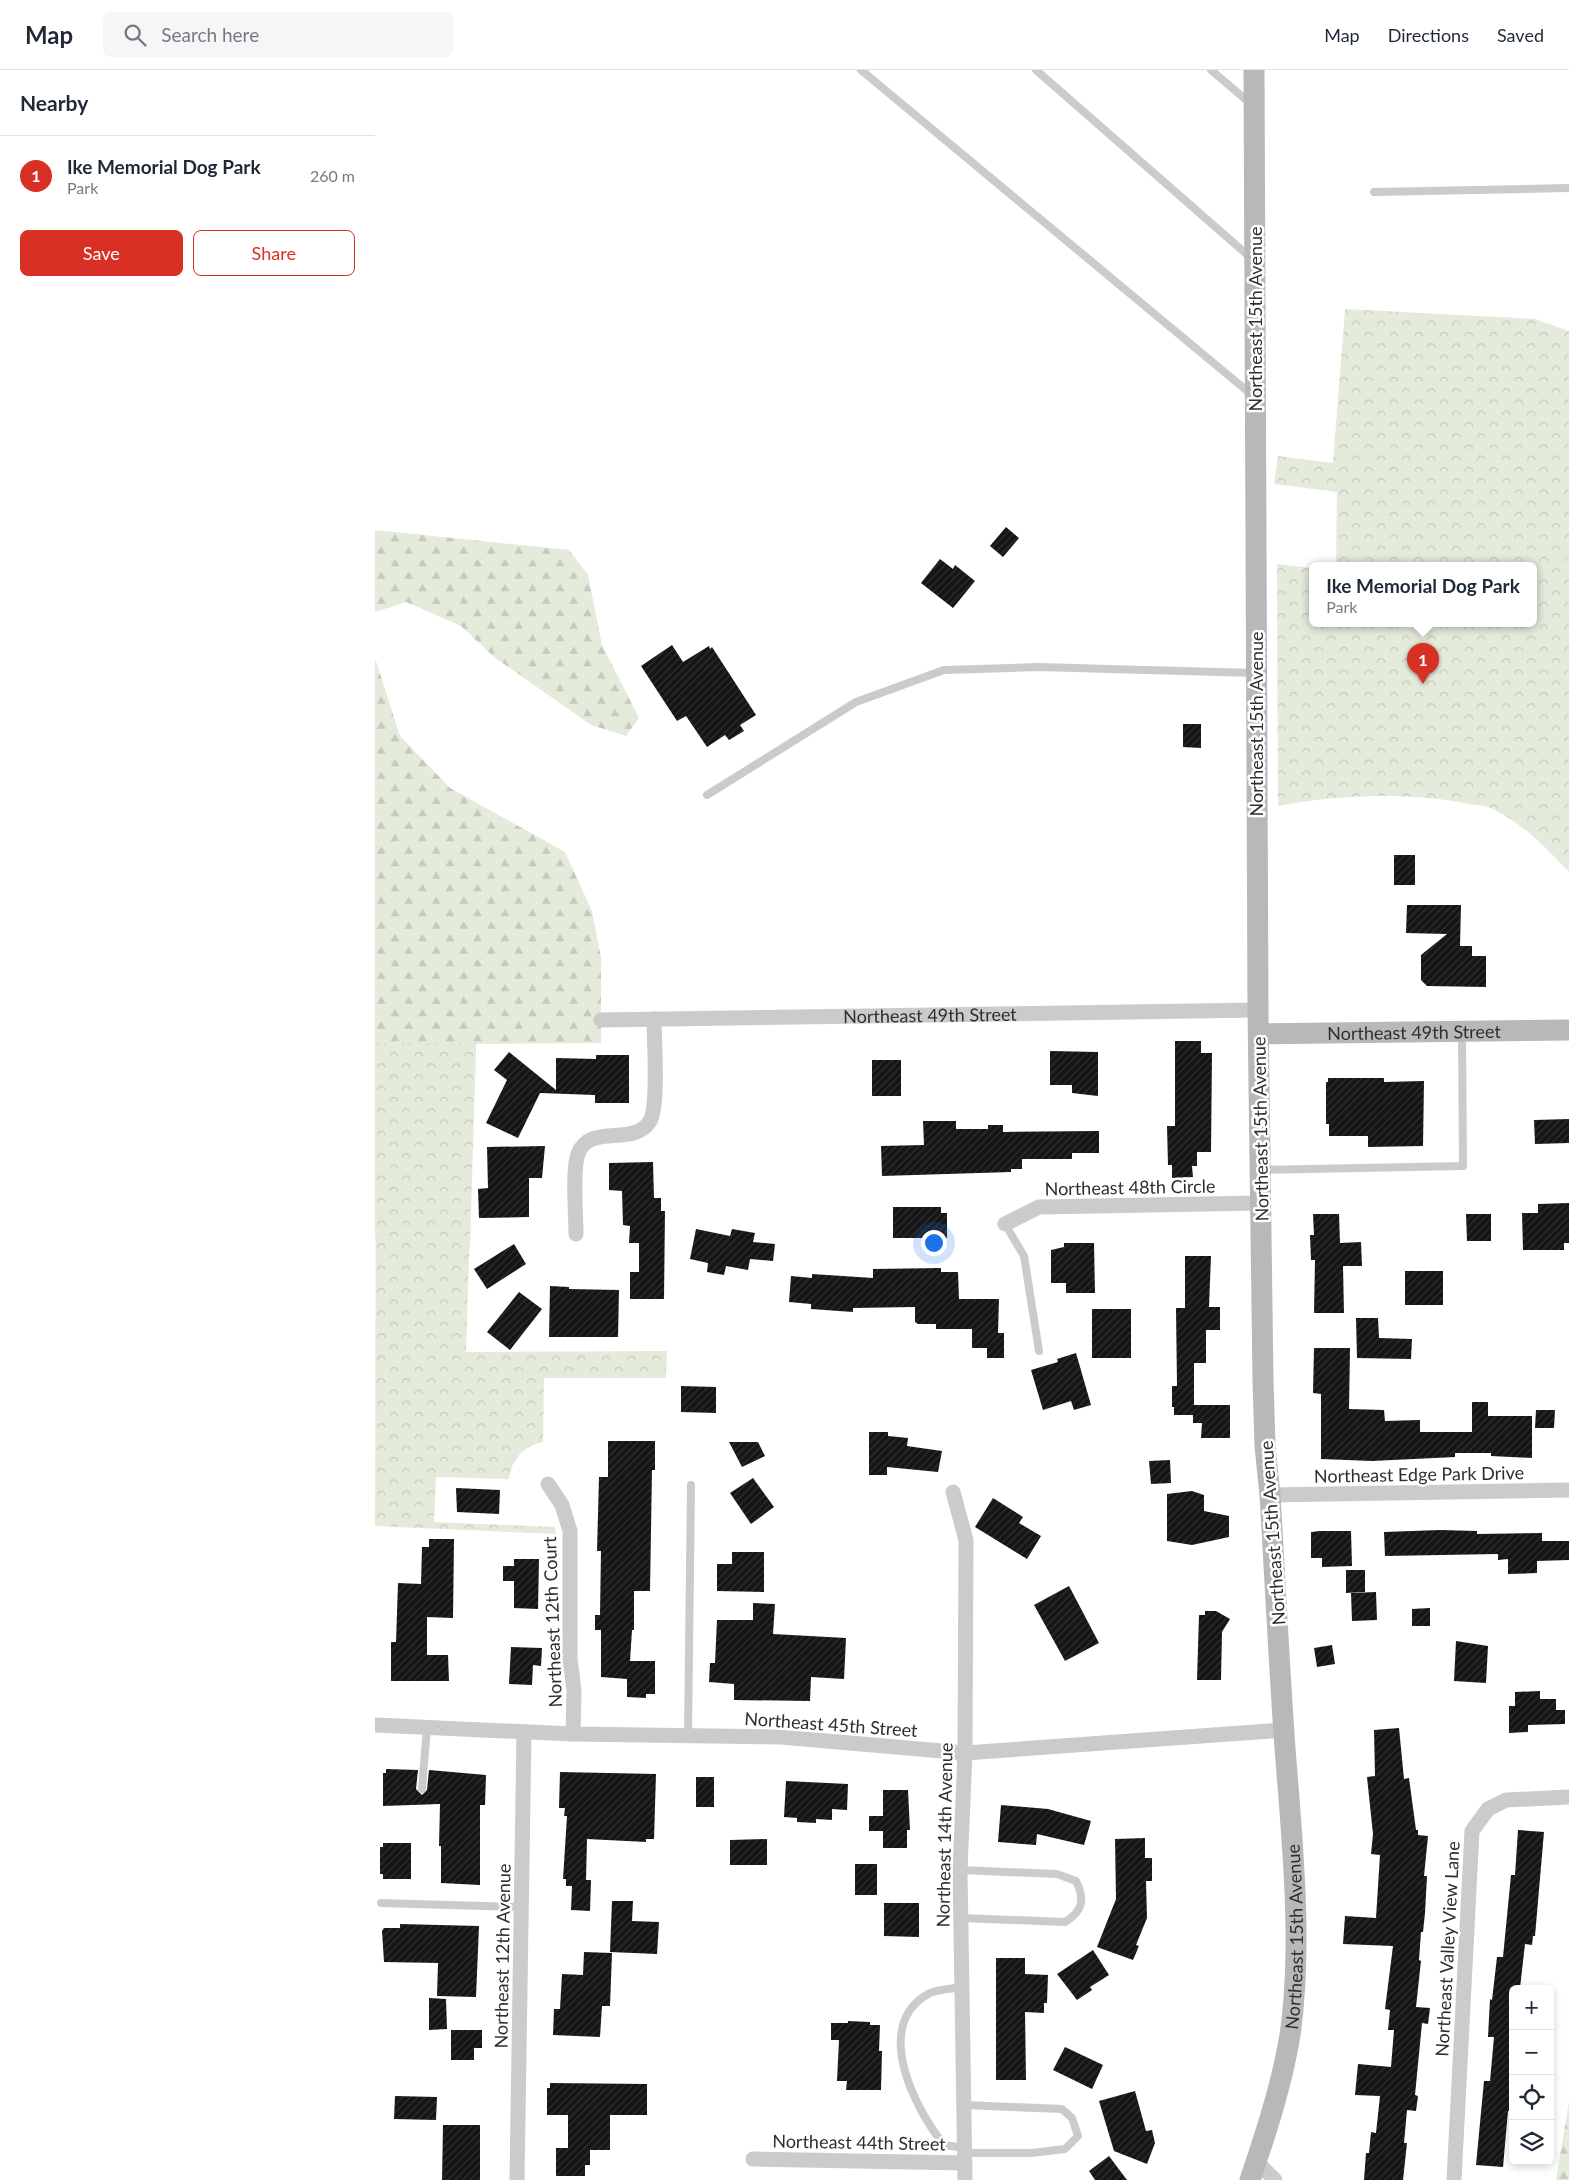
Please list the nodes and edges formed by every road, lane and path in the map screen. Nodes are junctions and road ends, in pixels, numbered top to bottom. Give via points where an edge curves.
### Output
1 (861, 70) edge
2 (1035, 70) edge
3 (1211, 70) edge
4 (1254, 70) edge
5 (1254, 107) junction
6 (1569, 188) edge
7 (1374, 192) dead end
8 (1254, 261) junction
9 (1255, 398) junction
10 (1256, 674) junction
11 (707, 795) dead end
12 (1258, 1010) junction
13 (654, 1019) junction
14 (601, 1020) dead end
15 (1569, 1030) edge
16 (1461, 1031) junction
17 (1259, 1034) junction
18 (1260, 1170) junction
19 (1260, 1203) junction
20 (1005, 1224) joint
21 (576, 1234) dead end
22 (1039, 1351) dead end
23 (548, 1484) dead end
24 (691, 1485) dead end
25 (1569, 1490) edge
26 (953, 1492) dead end
27 (1271, 1495) junction
28 (375, 1725) edge
29 (427, 1727) junction
30 (1284, 1730) junction
31 (524, 1732) junction
32 (573, 1734) junction
33 (688, 1736) junction
34 (965, 1753) junction
35 (423, 1789) dead end
36 (1569, 1797) edge
37 (960, 1870) junction
38 (381, 1903) dead end
39 (521, 1907) junction
40 (961, 1918) junction
41 (962, 1987) junction
42 (964, 2105) junction
43 (965, 2154) junction
44 (753, 2159) dead end
45 (1253, 2170) edge
46 (517, 2180) edge
47 (965, 2180) edge
48 (1275, 2180) edge
49 (1454, 2180) edge

1 - 9 lane
2 - 8 lane
3 - 5 lane
4 - 5 street, Northeast 15th Avenue
5 - 8 street, Northeast 15th Avenue
6 - 7 lane
8 - 9 street, Northeast 15th Avenue
9 - 10 street, Northeast 15th Avenue
10 - 11 lane via 1038,667 944,670 856,702
10 - 12 street, Northeast 15th Avenue
12 - 13 street, Northeast 49th Street
12 - 17 street, Northeast 15th Avenue
13 - 14 street, Northeast 49th Street
13 - 21 street via 653,1115 643,1129 635,1133 598,1136 583,1146 577,1162
15 - 16 street, Northeast 49th Street
16 - 17 street, Northeast 49th Street
16 - 18 lane via 1463,1166
17 - 18 street, Northeast 15th Avenue
18 - 19 street, Northeast 15th Avenue
19 - 20 street, Northeast 48th Circle via 1039,1207
19 - 27 street, Northeast 15th Avenue via 1265,1446
20 - 22 lane via 1024,1256
23 - 32 street, Northeast 12th Court via 562,1505 569,1531 569,1658 574,1691
24 - 33 lane
25 - 27 street, Northeast Edge Park Drive
26 - 34 street, Northeast 14th Avenue via 966,1540
27 - 30 street, Northeast 15th Avenue
28 - 29 street, Northeast 45th Street
29 - 31 street, Northeast 45th Street
29 - 35 lane
30 - 34 street, Northeast 45th Street
30 - 45 street, Northeast 15th Avenue via 1294,1889 1295,1980 1288,2043 1273,2109
31 - 32 street, Northeast 45th Street
31 - 39 street, Northeast 12th Avenue
32 - 33 street, Northeast 45th Street
33 - 34 street, Northeast 45th Street via 781,1737
34 - 37 street, Northeast 14th Avenue
36 - 49 street, Northeast Valley View Lane via 1506,1800 1487,1809 1472,1831
37 - 40 street, Northeast 14th Avenue
37 - 40 lane via 1057,1874 1076,1881 1083,1894 1082,1905 1074,1917 1065,1922
38 - 39 lane
39 - 46 street, Northeast 12th Avenue
40 - 41 street, Northeast 14th Avenue
41 - 42 street, Northeast 14th Avenue
41 - 43 lane via 929,1994 911,2010 901,2028 900,2045 905,2072 924,2116 944,2145
42 - 43 street, Northeast 14th Avenue
42 - 43 lane via 1062,2109 1072,2118 1078,2136 1065,2149
43 - 44 street, Northeast 44th Street
43 - 47 street, Northeast 14th Avenue
45 - 48 street

